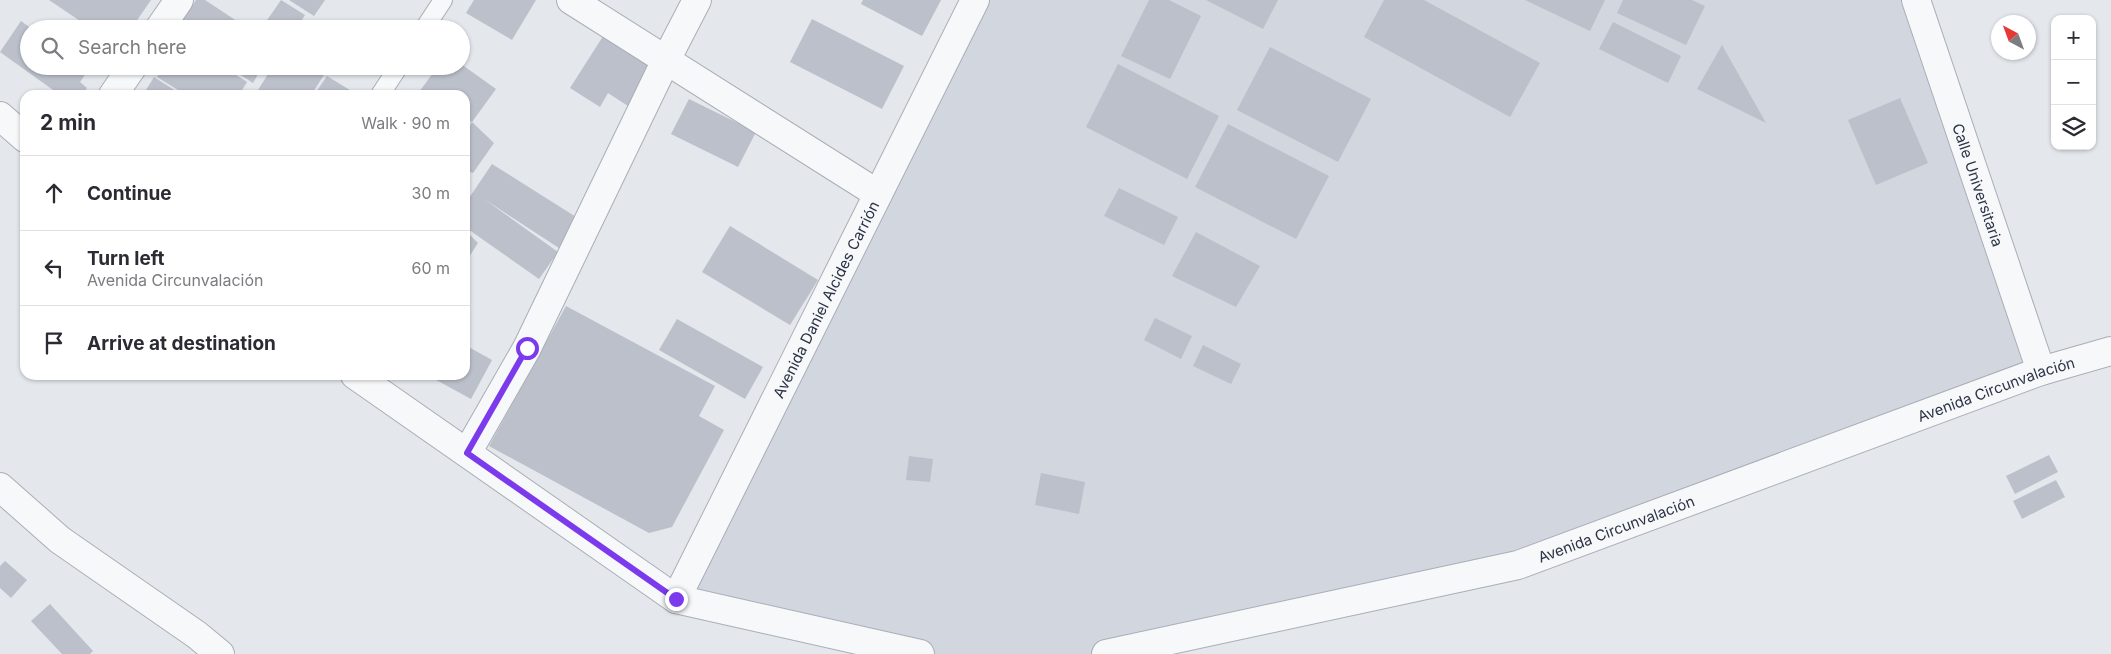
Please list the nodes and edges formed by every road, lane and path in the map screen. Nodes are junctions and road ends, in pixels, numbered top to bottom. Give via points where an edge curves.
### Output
1 (179, 0) edge
2 (443, 0) edge
3 (571, 0) edge
4 (697, 0) edge
5 (975, 0) edge
6 (1916, 0) edge
7 (165, 20) edge
8 (430, 20) edge
9 (666, 60) junction
10 (127, 75) edge
11 (393, 75) edge
12 (116, 90) edge
13 (383, 90) edge
14 (0, 116) edge
15 (20, 134) edge
16 (878, 194) junction
17 (2111, 351) edge
18 (2041, 371) junction
19 (363, 380) edge
20 (467, 453) junction
21 (0, 488) edge
22 (676, 599) junction
23 (220, 654) edge
24 (920, 654) edge
25 (1106, 654) edge

1 - 7 street
2 - 8 lane
3 - 9 street
4 - 9 street
5 - 16 street, Avenida Daniel Alcides Carrión
6 - 18 street, Calle Universitaria
9 - 16 street
9 - 20 street via 527,348
10 - 12 street
11 - 13 lane
14 - 15 street
16 - 22 street, Avenida Daniel Alcides Carrión
17 - 18 street, Avenida Circunvalación
18 - 25 street, Avenida Circunvalación via 1518,565
19 - 20 street
20 - 22 street
21 - 23 street via 60,540
22 - 24 street

